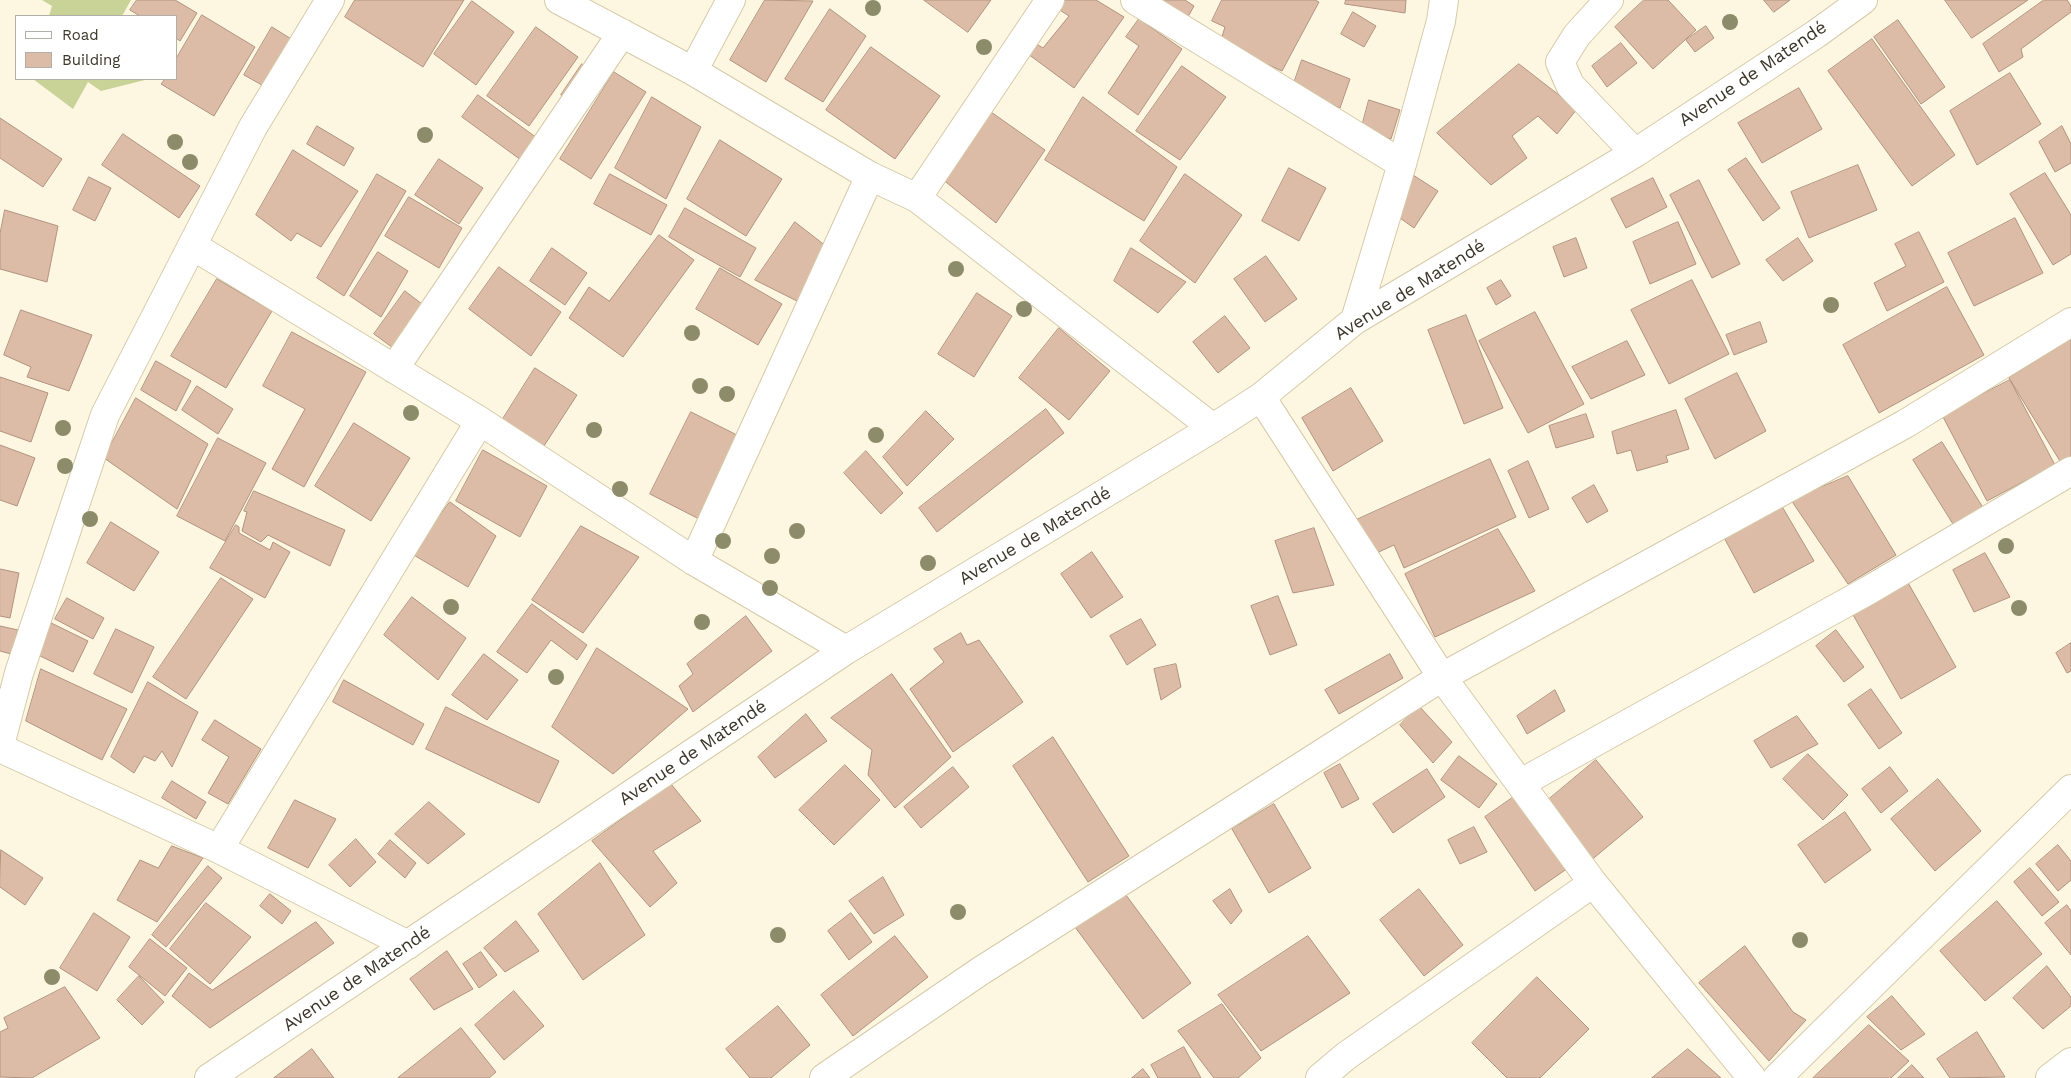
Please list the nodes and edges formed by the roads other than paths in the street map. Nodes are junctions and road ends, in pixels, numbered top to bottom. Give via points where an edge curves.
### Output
1 (330, 0) edge
2 (559, 0) edge
3 (731, 0) edge
4 (1050, 0) edge
5 (1135, 0) edge
6 (1444, 0) edge
7 (1609, 0) edge
8 (1864, 0) edge
9 (622, 34) junction
10 (693, 71) junction
11 (1635, 153) junction
12 (1402, 164) junction
13 (870, 176) junction
14 (917, 198) junction
15 (193, 246) junction
16 (1355, 320) junction
17 (2071, 322) edge
18 (394, 369) junction
19 (1261, 397) junction
20 (480, 421) junction
21 (1212, 428) junction
22 (2071, 470) edge
23 (694, 561) junction
24 (846, 650) junction
25 (1442, 677) junction
26 (0, 747) edge
27 (1521, 783) junction
28 (2071, 789) edge
29 (220, 849) junction
30 (1593, 883) junction
31 (408, 945) junction
32 (2071, 1062) edge
33 (209, 1078) edge
34 (824, 1078) edge
35 (1320, 1078) edge
36 (1752, 1078) edge
37 (1778, 1078) edge
38 (2050, 1078) edge

1 - 15 street via 254,127
2 - 9 street
3 - 10 street
4 - 14 street
5 - 12 street
6 - 12 street
7 - 11 street via 1577,35 1560,62 1570,85
8 - 11 street, Avenue de Matendé
9 - 10 street
9 - 18 street
10 - 13 street
11 - 16 street, Avenue de Matendé
12 - 16 street
13 - 14 street
13 - 23 street
14 - 21 street
15 - 18 street
15 - 26 street via 105,414 19,673
16 - 19 street, Avenue de Matendé
17 - 25 street via 1904,424
18 - 20 street
19 - 21 street, Avenue de Matendé
19 - 25 street
20 - 23 street
20 - 29 street
21 - 24 street, Avenue de Matendé
22 - 27 street via 1869,590
23 - 24 street
24 - 31 street, Avenue de Matendé
25 - 27 street
25 - 34 street via 979,972
26 - 29 street
27 - 30 street
28 - 37 street
29 - 31 street
30 - 35 street via 1346,1056
30 - 36 street
31 - 33 street, Avenue de Matendé
32 - 38 street

